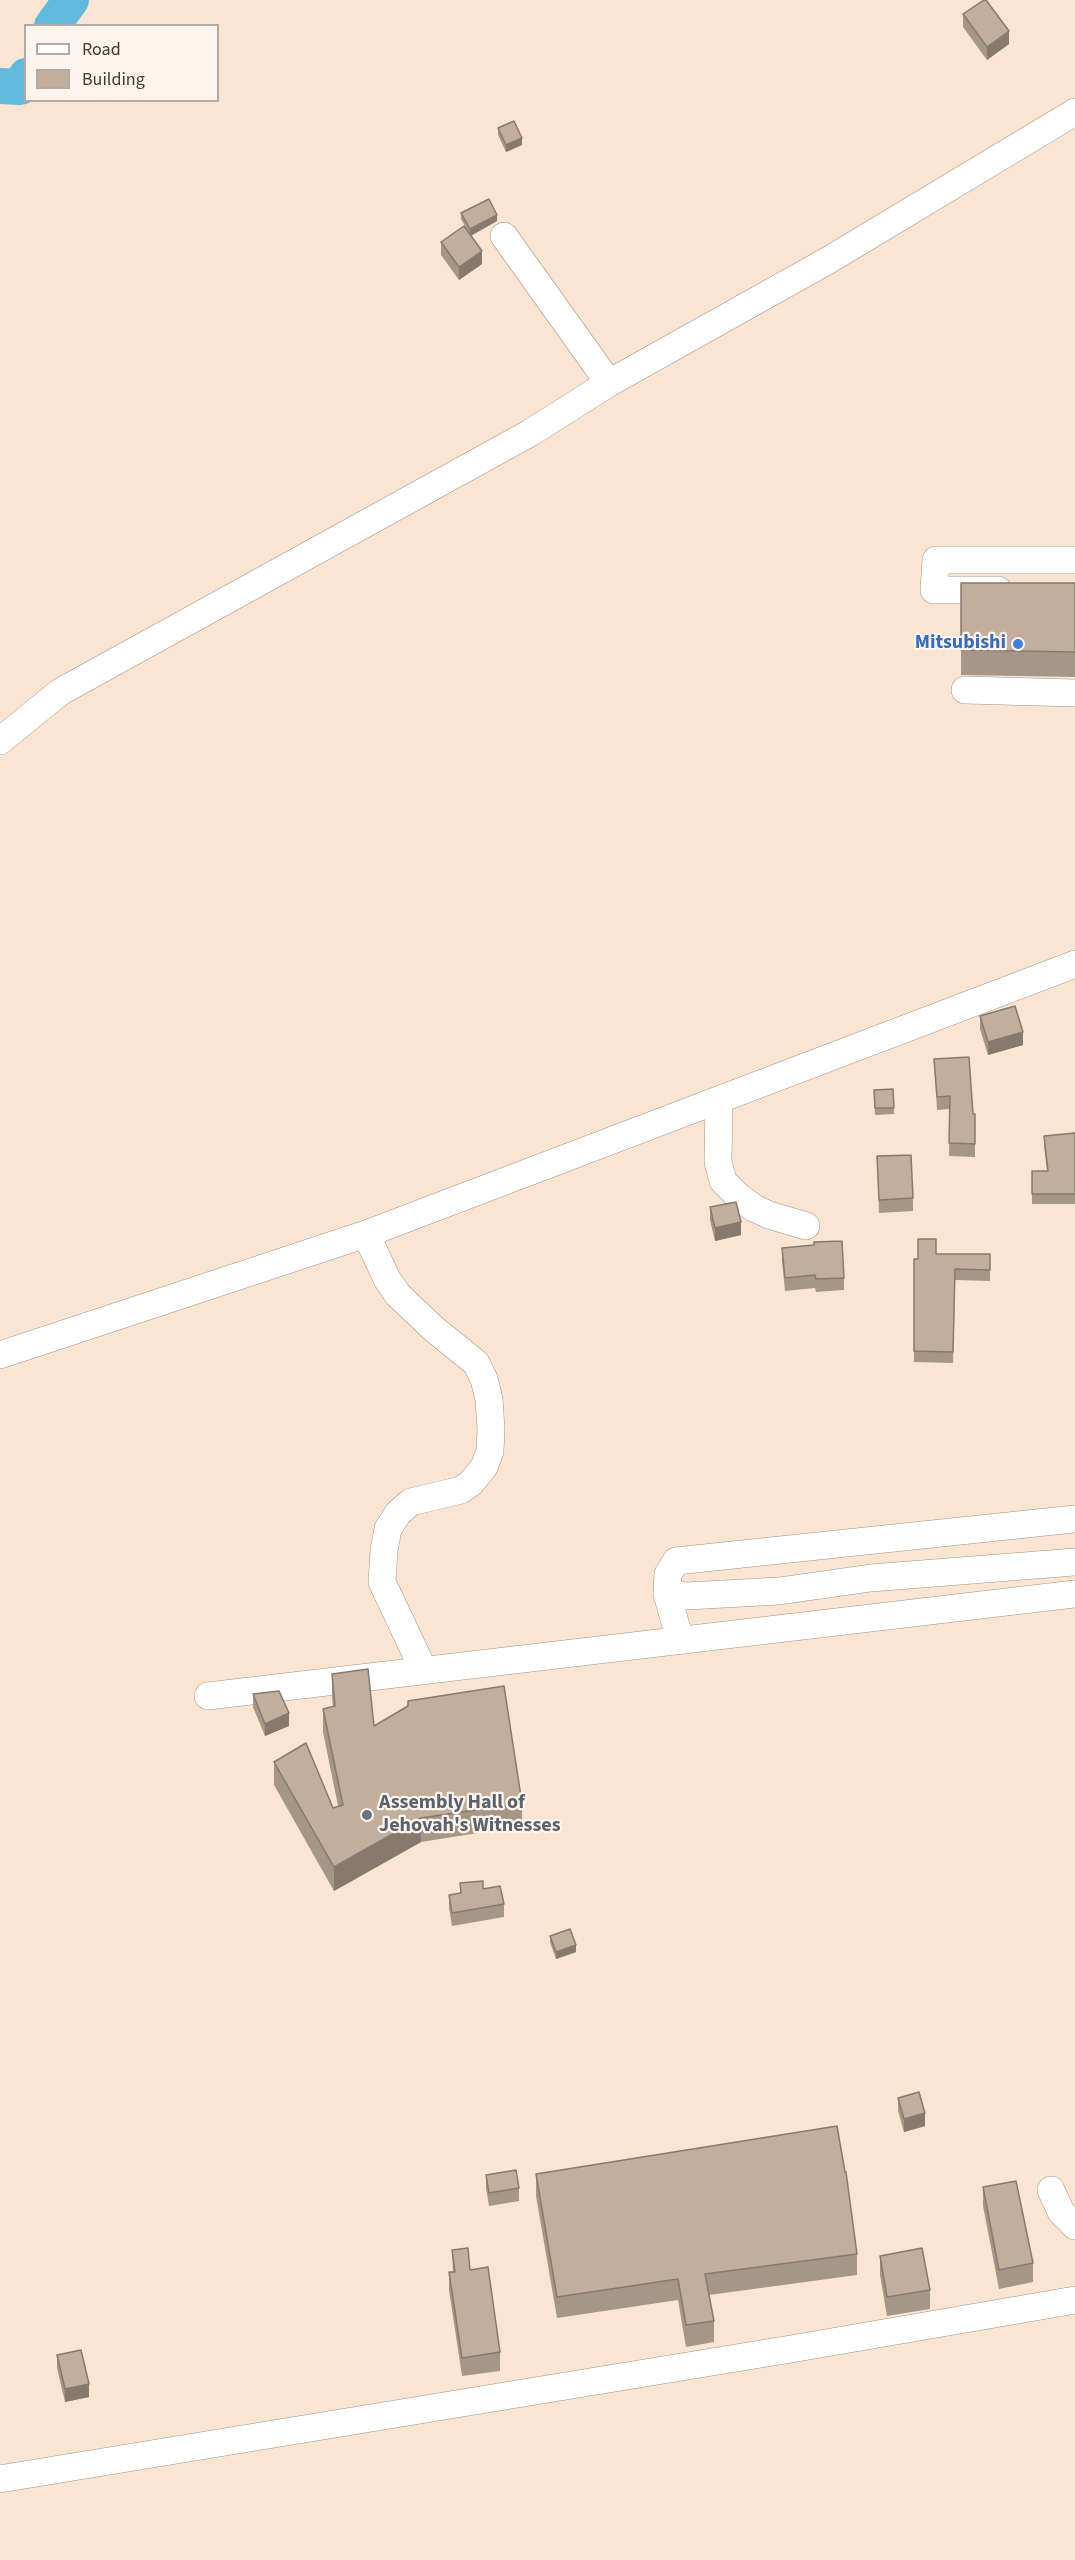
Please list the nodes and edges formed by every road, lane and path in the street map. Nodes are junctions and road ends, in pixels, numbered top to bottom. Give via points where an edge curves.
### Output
1 (1075, 112) edge
2 (504, 236) dead end
3 (609, 383) junction
4 (1074, 560) edge
5 (1027, 590) edge
6 (1074, 590) edge
7 (965, 690) dead end
8 (1075, 693) edge
9 (0, 741) edge
10 (1075, 964) edge
11 (719, 1101) junction
12 (806, 1226) dead end
13 (366, 1234) junction
14 (0, 1355) edge
15 (1075, 1519) edge
16 (1075, 1562) edge
17 (667, 1594) junction
18 (1075, 1594) edge
19 (680, 1640) junction
20 (424, 1671) junction
21 (207, 1696) dead end
22 (1051, 2190) dead end
23 (1075, 2226) edge
24 (1075, 2300) edge
25 (0, 2479) edge

1 - 3 street via 827,261
2 - 3 street
3 - 9 street via 530,433 60,692
4 - 5 street via 936,560 934,590
4 - 6 street
7 - 8 street
10 - 11 street
11 - 12 street via 718,1162 723,1181 754,1208
11 - 13 street
13 - 14 street
13 - 20 street via 375,1258 398,1295 476,1363 489,1399 490,1440 484,1467 471,1484 411,1502 398,1512 388,1529 382,1582
15 - 17 street via 676,1561 668,1574
16 - 17 street via 871,1578 779,1591
17 - 19 street
18 - 19 street
19 - 20 street
20 - 21 street
22 - 23 street via 1061,2212
24 - 25 street

